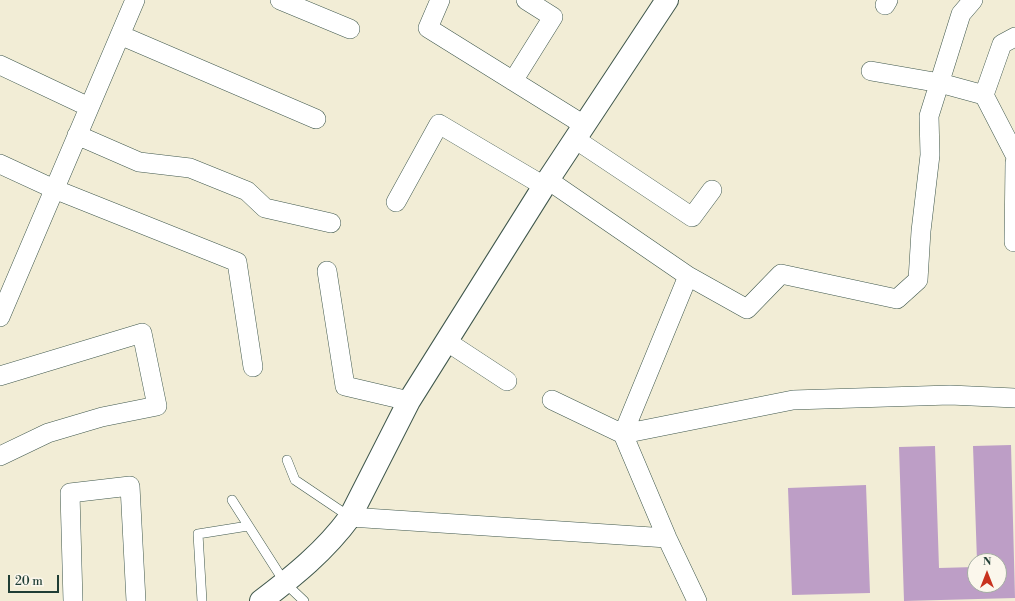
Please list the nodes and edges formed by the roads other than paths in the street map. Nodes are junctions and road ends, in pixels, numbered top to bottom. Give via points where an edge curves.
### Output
1 (135, 0) edge
2 (280, 0) edge
3 (440, 0) edge
4 (526, 0) edge
5 (667, 0) edge
6 (973, 0) edge
7 (350, 29) dead end
8 (120, 35) junction
9 (1015, 37) edge
10 (0, 65) edge
11 (871, 71) dead end
12 (513, 81) junction
13 (940, 83) junction
14 (984, 95) junction
15 (89, 108) junction
16 (316, 118) dead end
17 (580, 132) junction
18 (77, 135) junction
19 (1015, 155) edge
20 (1015, 162) edge
21 (0, 164) edge
22 (546, 183) junction
23 (54, 189) junction
24 (712, 190) dead end
25 (396, 202) dead end
26 (331, 223) dead end
27 (1015, 242) edge
28 (327, 271) dead end
29 (688, 276) junction
30 (0, 317) edge
31 (446, 341) junction
32 (253, 367) dead end
33 (0, 376) edge
34 (507, 381) dead end
35 (1015, 398) edge
36 (552, 400) dead end
37 (408, 401) junction
38 (623, 434) junction
39 (0, 456) edge
40 (287, 460) dead end
41 (232, 500) dead end
42 (350, 517) junction
43 (248, 526) junction
44 (667, 538) junction
45 (285, 583) junction
46 (73, 601) edge
47 (136, 601) edge
48 (202, 601) edge
49 (261, 601) edge
50 (304, 601) edge
51 (697, 601) edge

1 - 8 street
2 - 7 street
3 - 12 street via 428,28
4 - 12 street via 553,17
5 - 17 street
6 - 13 street via 961,14
8 - 15 street
8 - 16 street
9 - 14 street via 1002,44
10 - 15 street
11 - 13 street
12 - 17 street
13 - 14 street
13 - 29 street via 929,116 930,155 918,280 898,299 781,274 747,309
14 - 19 street
15 - 18 street
17 - 22 street
17 - 24 street via 692,217
18 - 23 street
18 - 26 street via 139,162 190,168 247,191 265,208
20 - 27 street
21 - 23 street
22 - 25 street via 439,124
22 - 29 street
22 - 31 street
23 - 30 street
23 - 32 street via 237,262
28 - 37 street via 345,386
29 - 38 street
31 - 34 street
31 - 37 street
33 - 39 street via 142,333 157,406 102,417 48,433
35 - 38 street via 950,395 794,400
36 - 38 street
37 - 42 street
38 - 44 street
40 - 42 lane via 295,480
41 - 43 lane
42 - 44 street
42 - 45 street via 324,549
43 - 45 lane
43 - 48 lane via 198,534
44 - 51 street
45 - 49 street
45 - 50 lane
46 - 47 street via 70,493 130,486

